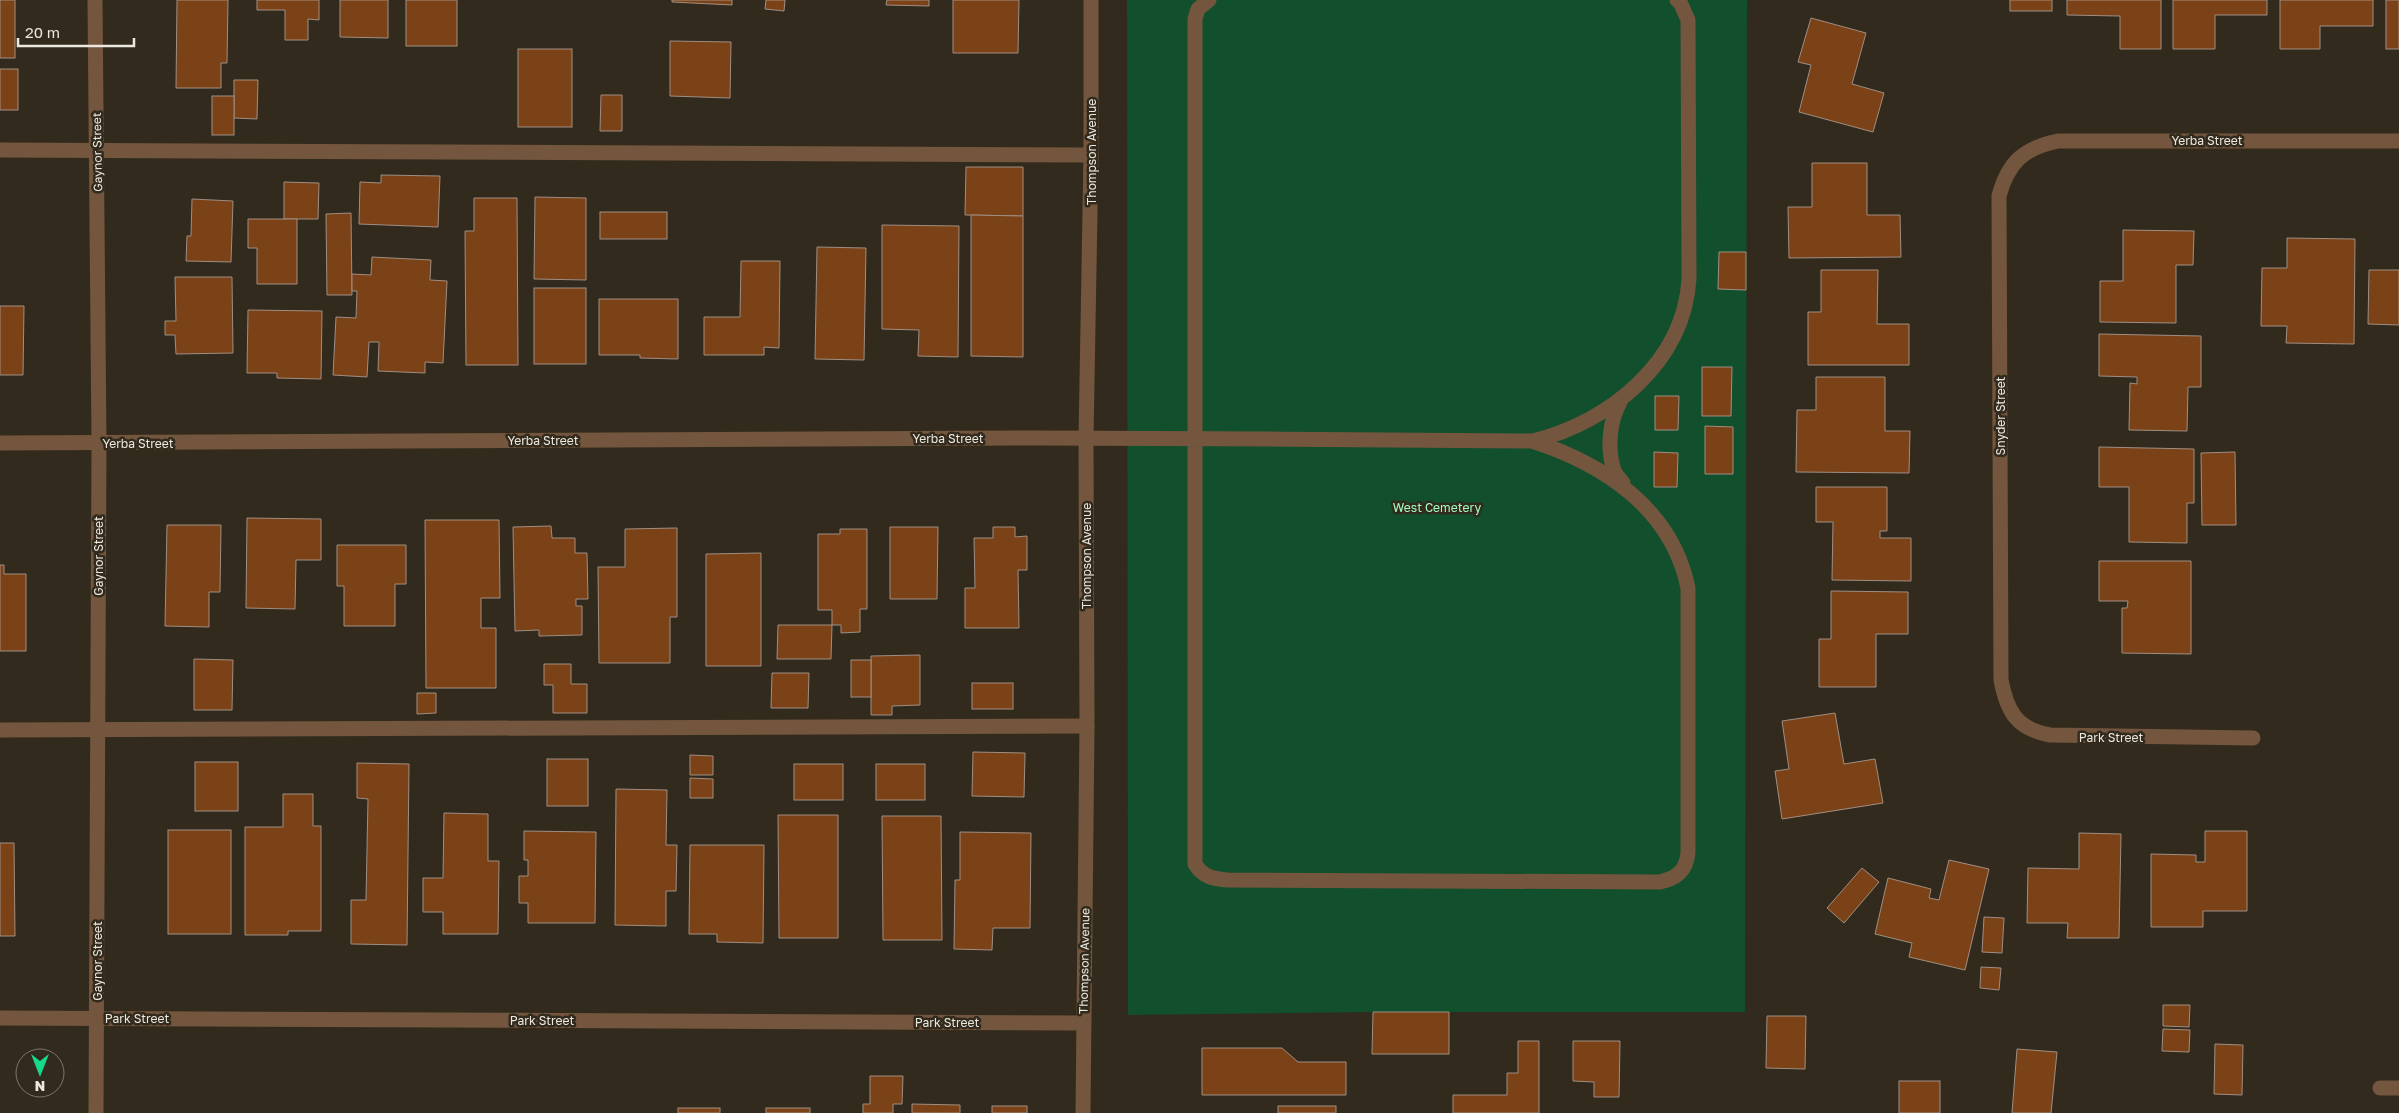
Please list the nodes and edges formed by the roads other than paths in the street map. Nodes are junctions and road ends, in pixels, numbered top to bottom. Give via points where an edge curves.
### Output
1 (95, 0) edge
2 (1091, 0) edge
3 (1209, 0) edge
4 (1676, 0) edge
5 (2399, 142) edge
6 (0, 150) edge
7 (97, 151) junction
8 (1091, 155) junction
9 (2019, 158) joint
10 (1622, 399) junction
11 (1086, 438) junction
12 (1194, 439) junction
13 (1532, 441) junction
14 (0, 442) edge
15 (99, 443) junction
16 (1630, 492) junction
17 (2001, 680) joint
18 (1087, 726) junction
19 (0, 730) edge
20 (98, 730) junction
21 (2253, 738) dead end
22 (0, 1018) edge
23 (97, 1018) junction
24 (1084, 1023) junction
25 (2380, 1088) dead end
26 (2399, 1088) edge
27 (96, 1113) edge
28 (1083, 1113) edge

1 - 7 street, Gaynor Street
2 - 8 street, Thompson Avenue
3 - 12 street via 1198,10 1195,19
4 - 10 street via 1688,20 1688,297 1684,313 1655,366
5 - 9 street, Yerba Street via 2075,140 2043,144
6 - 7 street
7 - 8 street
7 - 15 street, Gaynor Street
8 - 11 street, Thompson Avenue
9 - 17 street, Snyder Street via 2003,181 1999,203
10 - 13 street via 1579,426
10 - 16 street via 1614,412 1611,426 1611,458 1614,471
11 - 12 street, Yerba Street
11 - 15 street, Yerba Street
11 - 18 street, Thompson Avenue
12 - 13 street, Yerba Street
12 - 16 street via 1194,853 1200,872 1216,879 1660,882 1678,875 1684,869 1688,853 1688,588 1679,558 1661,525
13 - 16 street via 1588,463
14 - 15 street, Yerba Street
15 - 20 street, Gaynor Street
17 - 21 street, Park Street via 2011,712 2020,724 2033,732 2071,737
18 - 20 street
18 - 24 street, Thompson Avenue
19 - 20 street
20 - 23 street, Gaynor Street
22 - 23 street, Park Street
23 - 24 street, Park Street
23 - 27 street, Gaynor Street
24 - 28 street, Thompson Avenue
25 - 26 street

